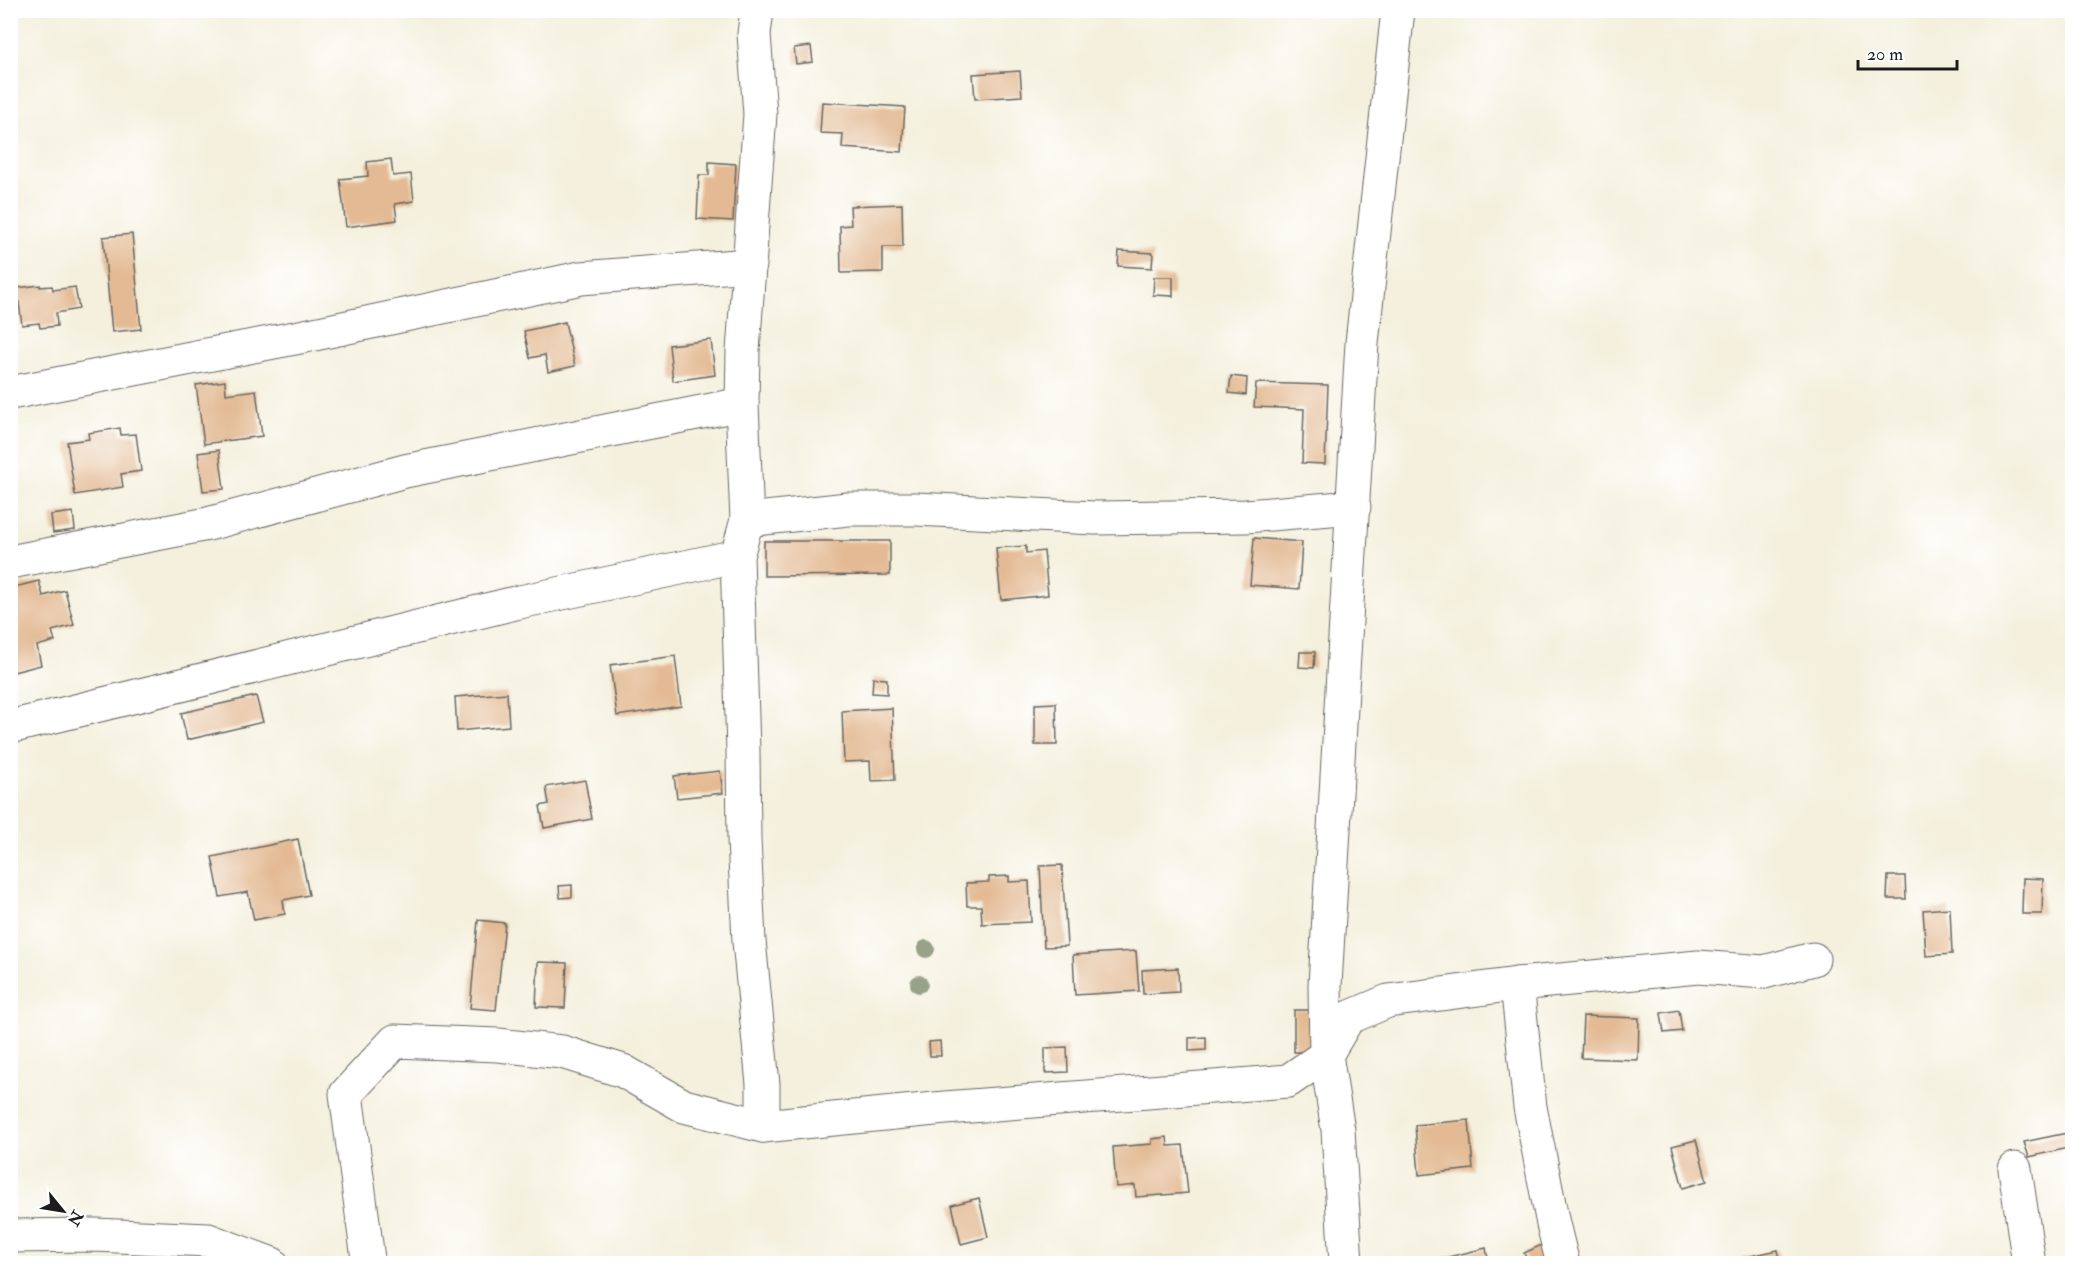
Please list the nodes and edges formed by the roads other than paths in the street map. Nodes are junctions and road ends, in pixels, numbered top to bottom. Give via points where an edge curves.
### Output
1 (757, 10) edge
2 (1398, 10) edge
3 (750, 265) junction
4 (10, 393) edge
5 (742, 404) junction
6 (1354, 507) junction
7 (747, 520) junction
8 (737, 556) junction
9 (10, 562) edge
10 (10, 727) edge
11 (1813, 958) dead end
12 (1517, 984) junction
13 (1326, 1055) junction
14 (763, 1126) junction
15 (2015, 1169) dead end
16 (10, 1236) edge
17 (272, 1263) edge
18 (366, 1263) edge
19 (1346, 1263) edge
20 (1563, 1263) edge
21 (2028, 1263) edge

1 - 3 street via 754,34 760,114
2 - 6 street via 1362,343
3 - 4 street via 581,278
3 - 5 street
5 - 7 street
5 - 9 street via 405,471 208,525
6 - 7 street via 1245,516 1095,518 848,509
6 - 13 street via 1325,985
7 - 8 street
8 - 10 street via 515,603
8 - 14 street via 744,839
11 - 12 street via 1764,972 1698,967
12 - 13 street via 1388,1001 1348,1018
12 - 20 street via 1530,1107
13 - 14 street via 1288,1081
13 - 19 street via 1338,1130
14 - 18 street via 684,1106 623,1071 561,1052 394,1041 346,1094
15 - 21 street
16 - 17 street via 208,1240

